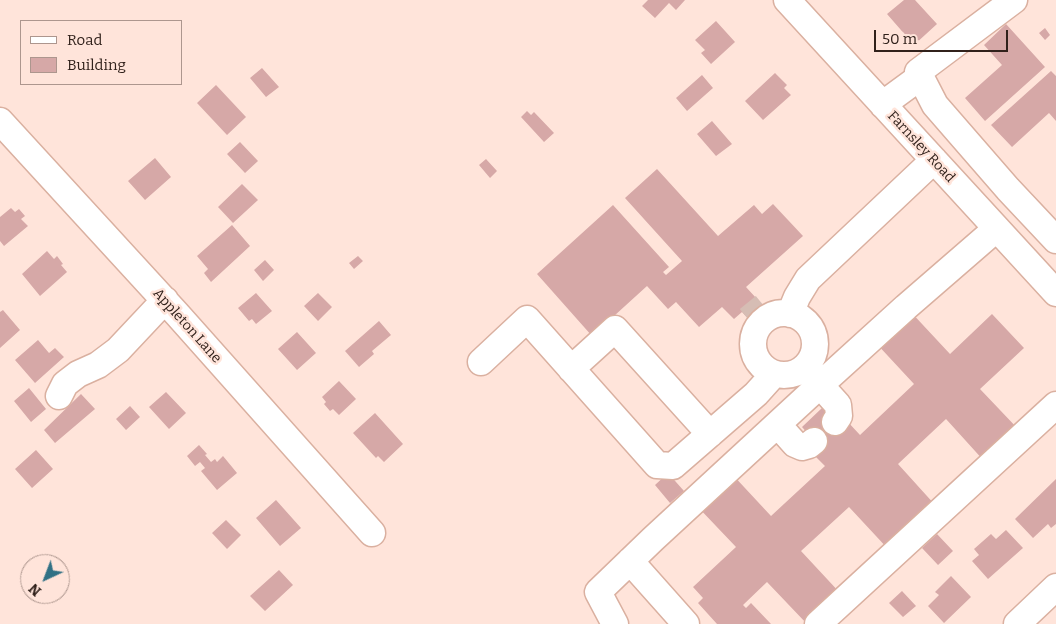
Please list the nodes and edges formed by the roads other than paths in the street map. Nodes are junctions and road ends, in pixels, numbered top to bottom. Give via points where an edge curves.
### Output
1 (787, 0) edge
2 (1014, 0) edge
3 (920, 77) junction
4 (884, 105) junction
5 (0, 121) edge
6 (934, 160) junction
7 (1015, 196) junction
8 (992, 224) junction
9 (1056, 240) edge
10 (1056, 293) edge
11 (165, 300) junction
12 (767, 319) junction
13 (481, 362) dead end
14 (571, 369) junction
15 (774, 374) junction
16 (820, 385) junction
17 (59, 396) dead end
18 (1056, 405) edge
19 (835, 422) dead end
20 (778, 425) junction
21 (710, 434) junction
22 (814, 441) dead end
23 (372, 533) dead end
24 (630, 562) junction
25 (1056, 587) edge
26 (615, 624) edge
27 (686, 624) edge
28 (818, 624) edge
29 (1017, 624) edge

1 - 4 street, Farnsley Road
2 - 3 street via 918,72
3 - 4 street
3 - 7 street via 936,105
4 - 6 street, Farnsley Road
5 - 11 street, Appleton Lane
6 - 8 street, Farnsley Road
6 - 12 street via 808,279 797,297
7 - 8 street
7 - 9 street
8 - 10 street, Farnsley Road
8 - 16 street
11 - 17 street via 118,350 64,384
11 - 23 street, Appleton Lane
12 - 15 street via 754,351 758,361
12 - 15 street via 801,318 814,334 814,353 803,369 794,374
13 - 14 street via 527,319
14 - 21 street via 657,465 673,466
14 - 21 street via 615,329
15 - 21 street
16 - 19 street via 838,405 839,416
16 - 20 street
18 - 28 street
20 - 22 street via 795,444 802,447
20 - 24 street
24 - 26 street via 598,592
24 - 27 street
25 - 29 street

